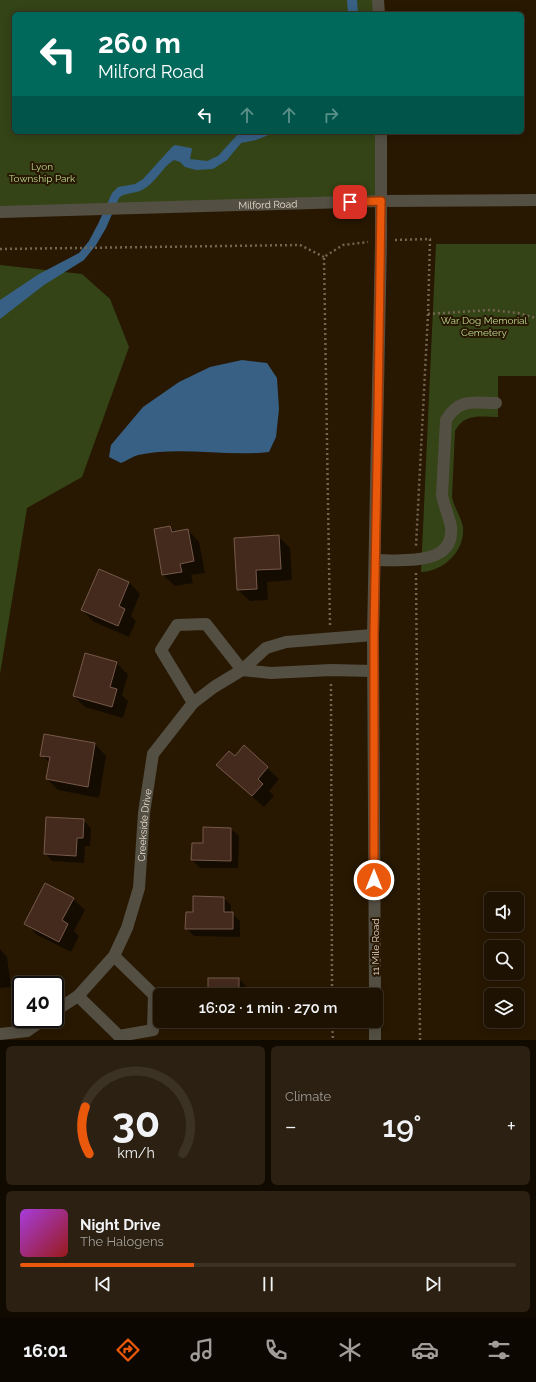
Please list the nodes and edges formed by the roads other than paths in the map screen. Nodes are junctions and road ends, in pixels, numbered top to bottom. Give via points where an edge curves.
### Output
1 (378, 0) edge
2 (379, 12) edge
3 (381, 134) edge
4 (536, 200) edge
5 (381, 201) junction
6 (0, 212) edge
7 (496, 403) dead end
8 (375, 560) junction
9 (374, 635) junction
10 (242, 670) junction
11 (373, 671) junction
12 (193, 703) junction
13 (114, 956) junction
14 (375, 988) edge
15 (78, 996) junction
16 (64, 1006) edge
17 (31, 1028) edge
18 (375, 1028) edge
19 (0, 1034) edge
20 (375, 1040) edge

1 - 2 street
3 - 5 street, 11 Mile Road
4 - 5 street, Milford Road
5 - 6 street, Milford Road
5 - 8 street, 11 Mile Road
7 - 8 street via 466,403 451,411 446,420 442,495 451,529 450,540 444,549 427,559
8 - 9 street, 11 Mile Road
9 - 10 street, Creekside Drive via 286,642 266,648
9 - 11 street, 11 Mile Road
10 - 11 street via 272,673
10 - 12 street, Creekside Drive
10 - 12 street via 206,624 177,625 161,650
11 - 14 street, 11 Mile Road
12 - 13 street, Creekside Drive via 153,754 144,813 139,888 127,928
13 - 15 street, Creekside Drive
13 - 15 street via 154,995 152,1030 119,1036
15 - 16 street, Creekside Drive
17 - 19 street via 27,1031
18 - 20 street

